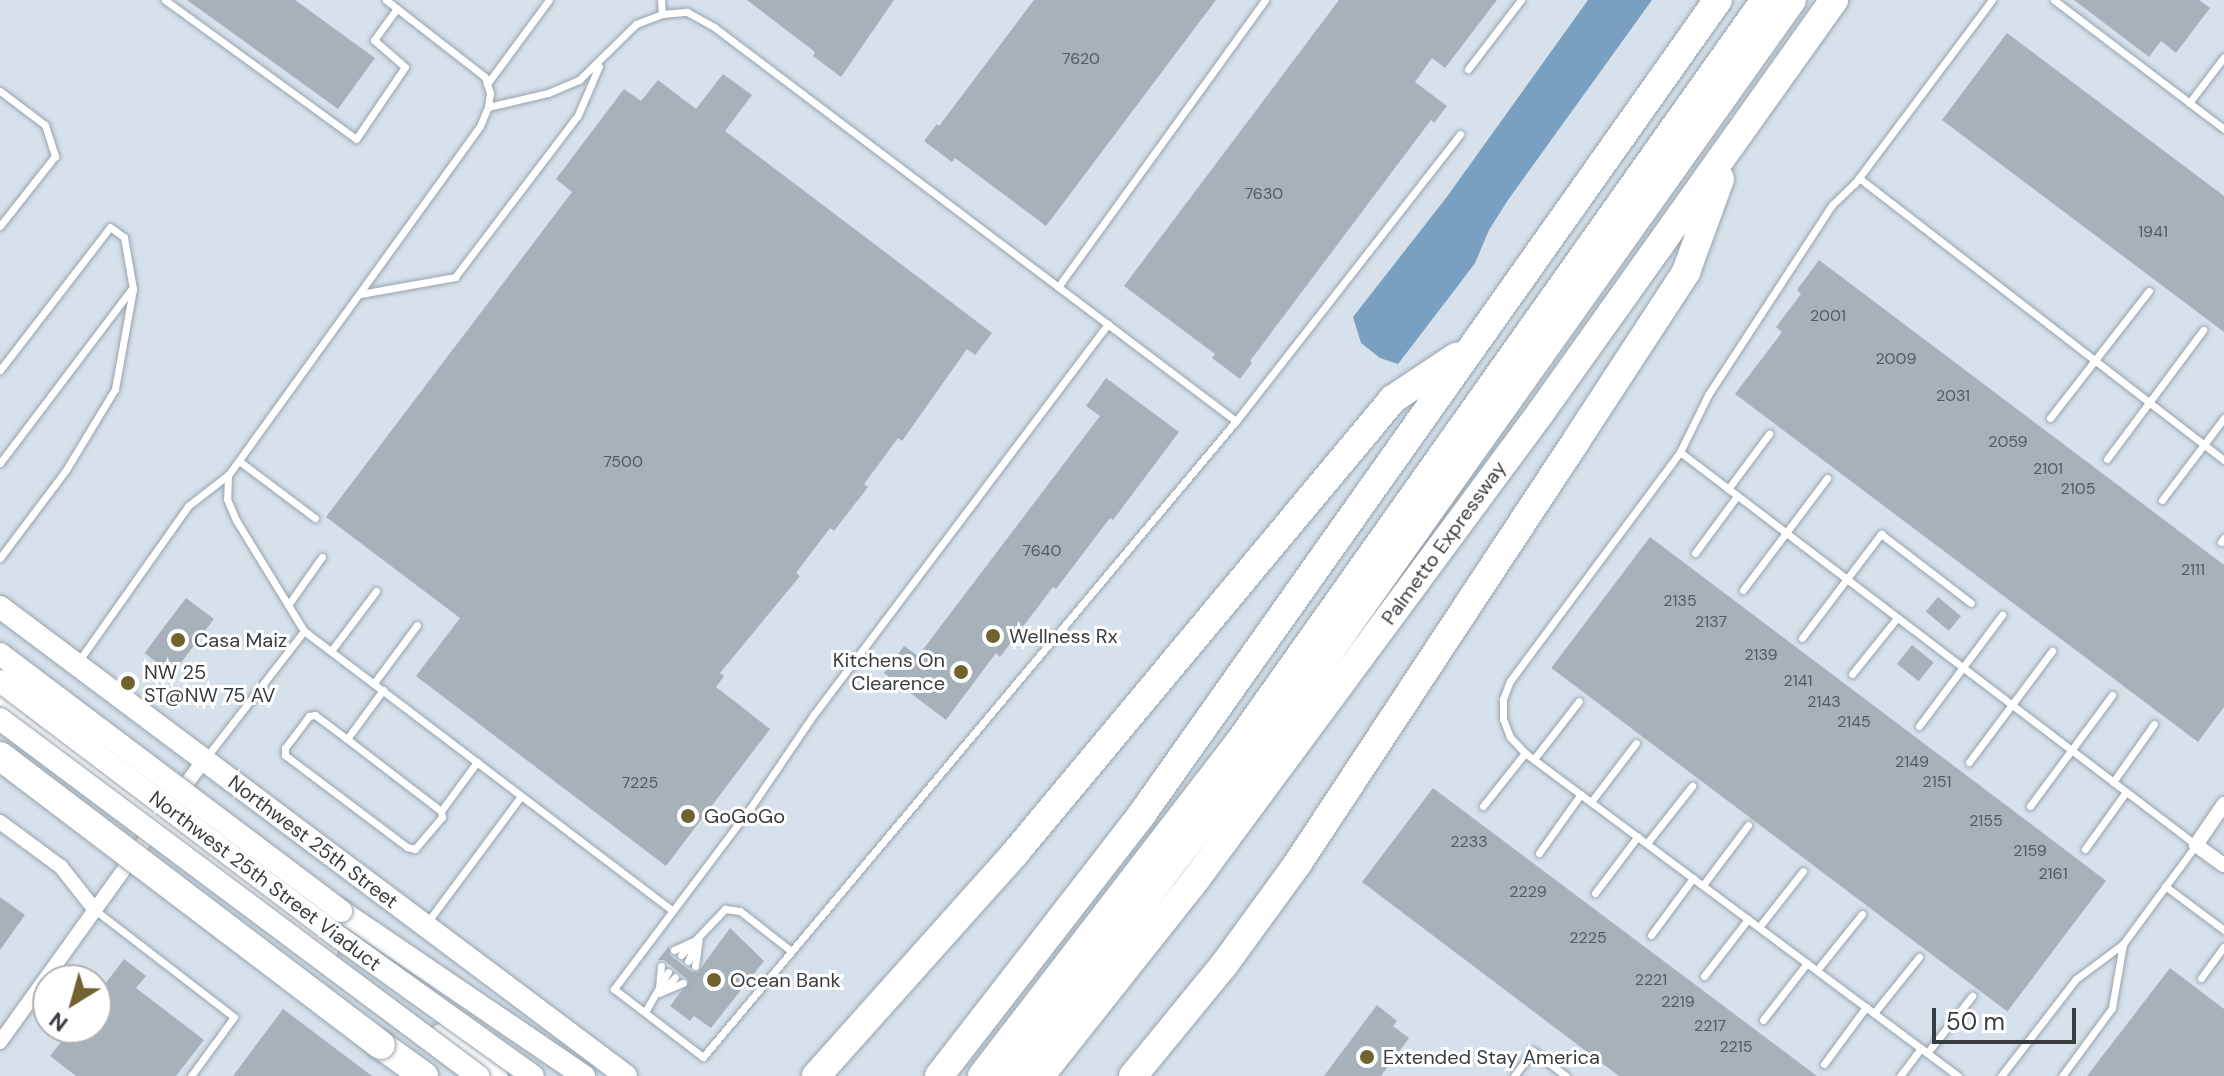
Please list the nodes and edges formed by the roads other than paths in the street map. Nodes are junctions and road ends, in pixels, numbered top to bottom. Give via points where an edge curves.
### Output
1 (165, 0) edge
2 (386, 0) edge
3 (549, 0) edge
4 (661, 0) edge
5 (1265, 0) edge
6 (1521, 0) edge
7 (1718, 0) edge
8 (1765, 0) edge
9 (1792, 0) edge
10 (1834, 0) edge
11 (1992, 0) edge
12 (2054, 0) edge
13 (397, 8) junction
14 (662, 14) junction
15 (2224, 57) edge
16 (599, 64) junction
17 (1468, 69) dead end
18 (487, 84) junction
19 (0, 91) edge
20 (2189, 103) junction
21 (488, 107) junction
22 (2224, 129) edge
23 (1460, 134) dead end
24 (1733, 144) junction
25 (1859, 178) junction
26 (0, 226) edge
27 (1058, 287) junction
28 (133, 289) junction
29 (2149, 291) dead end
30 (360, 294) junction
31 (1108, 324) junction
32 (2203, 330) dead end
33 (1470, 348) junction
34 (2096, 358) junction
35 (0, 370) edge
36 (2151, 402) junction
37 (2050, 418) dead end
38 (2224, 418) edge
39 (1236, 421) junction
40 (1769, 434) dead end
41 (2205, 444) junction
42 (1680, 452) junction
43 (2107, 459) dead end
44 (2224, 460) edge
45 (239, 461) junction
46 (0, 463) edge
47 (228, 475) junction
48 (1827, 478) dead end
49 (1728, 489) junction
50 (1737, 496) junction
51 (2162, 500) dead end
52 (315, 518) dead end
53 (1785, 533) junction
54 (1695, 553) dead end
55 (322, 557) dead end
56 (0, 558) edge
57 (1846, 579) junction
58 (1743, 590) dead end
59 (376, 591) dead end
60 (1971, 603) dead end
61 (288, 605) junction
62 (0, 607) edge
63 (2002, 615) dead end
64 (1897, 618) junction
65 (417, 625) dead end
66 (304, 631) junction
67 (1802, 638) dead end
68 (331, 651) junction
69 (2052, 651) dead end
70 (0, 654) edge
71 (76, 664) junction
72 (1962, 667) junction
73 (1852, 674) dead end
74 (0, 681) edge
75 (374, 683) junction
76 (383, 690) junction
77 (2112, 695) dead end
78 (0, 701) edge
79 (1579, 701) dead end
80 (2012, 705) junction
81 (0, 719) edge
82 (2154, 724) dead end
83 (1919, 726) dead end
84 (347, 739) junction
85 (1636, 743) dead end
86 (2071, 750) junction
87 (1525, 753) junction
88 (0, 756) edge
89 (1534, 759) junction
90 (204, 760) junction
91 (477, 762) junction
92 (1969, 762) dead end
93 (2113, 782) junction
94 (1692, 786) dead end
95 (2126, 792) junction
96 (1581, 794) junction
97 (521, 796) junction
98 (1591, 802) junction
99 (2224, 804) edge
100 (1483, 806) dead end
101 (2030, 806) dead end
102 (441, 811) junction
103 (0, 822) edge
104 (158, 822) junction
105 (1748, 825) dead end
106 (1638, 836) junction
107 (1647, 843) junction
108 (2196, 845) junction
109 (2085, 849) dead end
110 (1539, 853) dead end
111 (2224, 865) edge
112 (1803, 871) dead end
113 (1693, 878) junction
114 (1703, 885) junction
115 (2165, 886) junction
116 (1595, 893) dead end
117 (95, 910) junction
118 (671, 910) junction
119 (1862, 914) dead end
120 (1748, 919) junction
121 (425, 925) junction
122 (1759, 927) junction
123 (2224, 930) edge
124 (1651, 935) dead end
125 (699, 939) junction
126 (2123, 944) junction
127 (2224, 946) edge
128 (791, 951) junction
129 (1919, 957) dead end
130 (1807, 963) junction
131 (661, 966) dead end
132 (1817, 970) junction
133 (1704, 976) dead end
134 (675, 977) dead end
135 (2201, 978) dead end
136 (659, 993) junction
137 (1972, 996) dead end
138 (1866, 1007) junction
139 (645, 1012) junction
140 (1874, 1013) junction
141 (1763, 1020) dead end
142 (0, 1042) edge
143 (1924, 1050) junction
144 (1824, 1064) dead end
145 (815, 1075) edge
146 (191, 1076) edge
147 (424, 1076) edge
148 (478, 1076) edge
149 (497, 1076) edge
150 (533, 1076) edge
151 (584, 1076) edge
152 (626, 1076) edge
153 (939, 1076) edge
154 (982, 1076) edge
155 (1009, 1076) edge
156 (1040, 1076) edge
157 (1133, 1076) edge
158 (1514, 1076) edge
159 (1566, 1076) edge
160 (1900, 1076) edge
161 (1958, 1076) edge
162 (2001, 1076) edge
163 (2062, 1076) edge

1 - 13 lane via 356,139 405,67 374,40
2 - 13 lane
3 - 18 lane
4 - 14 lane
5 - 27 lane
6 - 17 lane
7 - 33 highway
8 - 154 highway via 1240,741
9 - 155 highway via 1258,752
10 - 24 highway, Palmetto Expressway
11 - 25 lane
12 - 20 lane
13 - 18 lane via 485,77
14 - 16 lane via 636,24
14 - 27 lane via 687,12 714,27
15 - 20 lane
16 - 21 lane via 579,80 548,93
16 - 30 lane via 578,115 455,277
18 - 21 lane
19 - 26 lane via 45,125 55,156
20 - 22 lane
21 - 30 lane via 480,126
23 - 39 lane
24 - 156 highway, Palmetto Expressway via 1214,854
24 - 157 highway via 1686,272 1298,863
25 - 34 lane
25 - 42 lane via 1816,227 1708,395
27 - 31 lane
28 - 35 lane via 124,237 110,227
28 - 46 lane
28 - 56 lane via 115,389 66,470
29 - 34 lane
30 - 45 lane
31 - 39 lane
31 - 118 lane
32 - 36 lane
33 - 145 highway via 1393,399 1016,852
33 - 153 highway via 1142,814
34 - 36 lane
34 - 37 lane
36 - 41 lane
36 - 43 lane
38 - 41 lane
39 - 128 lane
40 - 49 lane
41 - 44 lane
41 - 51 lane
42 - 49 lane
42 - 87 lane via 1510,681 1503,719
45 - 47 lane
45 - 52 lane
47 - 61 lane via 227,499 236,520
47 - 71 lane via 188,506
48 - 53 lane
49 - 50 lane
50 - 53 lane
50 - 54 lane
53 - 57 lane
53 - 58 lane
55 - 61 lane
57 - 60 lane via 1881,534
57 - 64 lane
57 - 67 lane
59 - 68 lane
61 - 66 lane
62 - 71 main road, Northwest 25th Street
63 - 72 lane
64 - 72 lane
64 - 73 lane
65 - 75 lane
66 - 68 lane
66 - 90 lane
68 - 75 lane
69 - 80 lane
70 - 151 main road, bridge via 341,911
71 - 90 main road, Northwest 25th Street
72 - 80 lane
72 - 83 lane
74 - 150 main road, Northwest 25th Street Viaduct, bridge via 340,938
75 - 76 lane
76 - 84 lane
76 - 91 lane
77 - 86 lane
78 - 104 main road
79 - 89 lane
80 - 86 lane
80 - 92 lane
81 - 148 main road, Northwest 25th Street Viaduct, bridge
82 - 93 lane
84 - 102 lane
84 - 102 lane via 309,716 285,755 407,847 415,849 442,817
85 - 98 lane
86 - 93 lane
86 - 101 lane
87 - 89 lane
87 - 100 lane
88 - 147 highway, bridge
89 - 96 lane
90 - 104 street
90 - 121 main road, Northwest 25th Street
91 - 97 lane
91 - 102 lane
93 - 95 lane
94 - 107 lane
95 - 108 lane
95 - 109 lane
96 - 98 lane
96 - 110 lane
97 - 118 lane
97 - 121 lane
98 - 106 lane
99 - 108 street
103 - 117 street via 61,867
104 - 117 street
104 - 149 main road
105 - 114 lane
106 - 107 lane
106 - 116 lane
107 - 113 lane
108 - 111 street
108 - 115 lane
112 - 122 lane
113 - 114 lane
113 - 124 lane
114 - 120 lane
115 - 123 lane
115 - 126 lane
117 - 142 street
117 - 146 lane via 234,1017
118 - 139 lane via 614,989
119 - 132 lane
120 - 122 lane
120 - 133 lane
121 - 152 main road, Northwest 25th Street
122 - 130 lane
125 - 125 lane via 684,958
125 - 128 lane via 725,909 740,911
126 - 162 lane via 2076,979
126 - 163 lane via 2112,1008
127 - 135 lane
128 - 139 lane via 703,1057
129 - 140 lane
130 - 132 lane
130 - 141 lane
131 - 136 lane
132 - 138 lane
134 - 136 lane
136 - 139 lane
137 - 143 lane
138 - 140 lane
138 - 144 lane
140 - 143 lane
143 - 160 lane
143 - 161 lane
158 - 159 lane via 1533,1051

